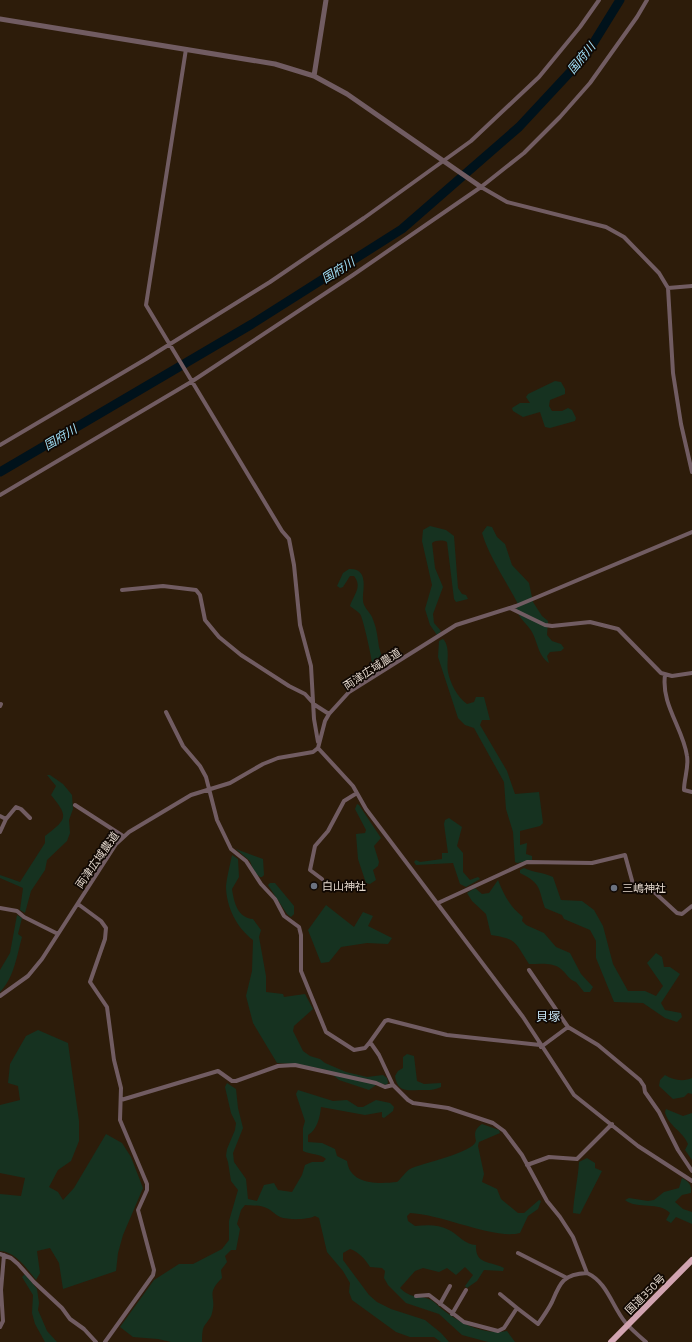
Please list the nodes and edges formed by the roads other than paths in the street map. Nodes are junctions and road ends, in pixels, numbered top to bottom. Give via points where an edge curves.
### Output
1 (326, 0) edge
2 (599, 0) edge
3 (647, 0) edge
4 (0, 19) edge
5 (186, 49) junction
6 (314, 76) junction
7 (444, 161) junction
8 (481, 188) junction
9 (692, 286) edge
10 (668, 288) junction
11 (169, 343) junction
12 (191, 382) junction
13 (0, 444) edge
14 (692, 472) edge
15 (0, 495) edge
16 (692, 532) edge
17 (122, 590) dead end
18 (510, 608) junction
19 (692, 673) edge
20 (665, 675) junction
21 (312, 700) junction
22 (166, 712) dead end
23 (330, 714) junction
24 (318, 743) junction
25 (318, 748) junction
26 (210, 790) junction
27 (692, 792) edge
28 (357, 793) junction
29 (75, 805) dead end
30 (0, 816) edge
31 (30, 818) dead end
32 (6, 819) junction
33 (0, 832) edge
34 (123, 836) junction
35 (322, 879) dead end
36 (438, 903) junction
37 (78, 904) junction
38 (692, 906) edge
39 (0, 908) edge
40 (58, 934) junction
41 (529, 970) dead end
42 (0, 996) edge
43 (568, 1027) junction
44 (370, 1042) junction
45 (541, 1046) junction
46 (393, 1085) junction
47 (121, 1100) junction
48 (612, 1124) junction
49 (527, 1165) junction
50 (692, 1171) edge
51 (692, 1181) edge
52 (518, 1253) dead end
53 (2, 1254) edge
54 (692, 1260) edge
55 (587, 1273) junction
56 (567, 1278) junction
57 (450, 1286) dead end
58 (466, 1290) dead end
59 (500, 1294) dead end
60 (416, 1296) dead end
61 (440, 1304) junction
62 (517, 1308) junction
63 (452, 1314) junction
64 (628, 1325) junction
65 (0, 1327) edge
66 (96, 1342) edge
67 (105, 1342) edge
68 (611, 1342) edge
69 (646, 1342) edge

1 - 6 street
2 - 7 street via 539,77 471,141
3 - 8 street via 617,46 580,94 524,152
4 - 5 street
5 - 6 street via 275,64
5 - 11 street via 146,305
6 - 7 street via 347,94
7 - 8 street
7 - 11 street via 270,282
8 - 10 street via 507,202 606,227 624,238 659,273
8 - 12 street
9 - 10 street
10 - 14 street via 673,373
11 - 12 street
11 - 13 street
12 - 15 street
12 - 21 street via 288,539 294,565 300,625 311,666
16 - 18 street, 両津広域農道
17 - 21 street via 163,586 196,590 200,594 205,620 219,637 260,668
18 - 20 street via 545,625 590,622 618,629 656,670
18 - 23 street, 両津広域農道 via 456,625 349,692
19 - 20 street
20 - 27 street via 664,684 670,711 688,757 684,790
21 - 23 street via 315,705
21 - 24 street
22 - 26 street via 183,746 200,766
23 - 24 street, 両津広域農道
24 - 25 street, 両津広域農道
25 - 26 street, 両津広域農道 via 313,752 263,764 230,783
25 - 28 street via 344,774
26 - 34 street, 両津広域農道 via 191,795
26 - 44 street via 217,820 231,848 246,861 261,884 275,899 284,916 299,927 301,971 326,1032 354,1050 365,1048
28 - 35 street via 344,801 328,831 315,846 310,870
28 - 36 street via 366,809
29 - 34 street
30 - 32 street
31 - 32 street via 16,807
32 - 33 street
34 - 37 street, 両津広域農道
36 - 38 street via 527,862 592,863 625,856 633,884 637,888 652,890 677,913 682,914
36 - 45 street via 523,1017
37 - 40 street, 両津広域農道
37 - 47 street via 101,921 106,928 105,939 90,982 107,1007
39 - 40 street via 17,911
40 - 42 street, 両津広域農道 via 42,960 28,976
41 - 43 street
43 - 45 street
43 - 50 street via 598,1045 640,1080
44 - 45 street via 388,1020 447,1035
44 - 46 street
45 - 48 street via 574,1095
46 - 47 street via 386,1087 311,1068 287,1065 236,1081 218,1071
46 - 49 street via 413,1103 448,1108 493,1123 504,1131
47 - 67 street via 120,1120 147,1184 138,1210 154,1270
48 - 49 street via 577,1159 549,1157
48 - 51 street via 658,1160
49 - 55 street via 547,1202 573,1237
52 - 56 street
53 - 65 street via 3,1321
53 - 66 street via 18,1264
54 - 64 highway, 国道350号
55 - 56 street
55 - 64 street via 594,1276
56 - 62 street via 560,1282 538,1324
57 - 61 street
58 - 63 street
59 - 62 street
60 - 61 street via 428,1295
61 - 63 street
62 - 63 street via 504,1328 498,1331 464,1322
64 - 68 highway, 国道350号
64 - 69 street

